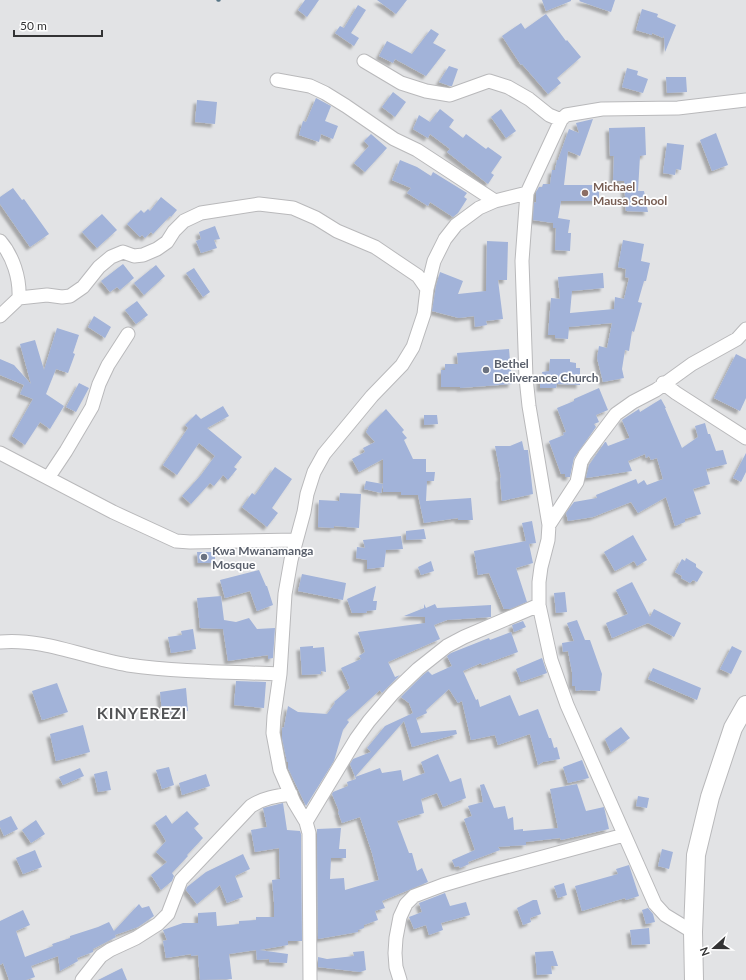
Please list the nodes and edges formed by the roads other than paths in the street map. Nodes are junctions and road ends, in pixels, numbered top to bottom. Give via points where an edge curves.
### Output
1 (364, 61) dead end
2 (277, 80) dead end
3 (746, 100) edge
4 (561, 120) junction
5 (527, 193) junction
6 (495, 201) junction
7 (0, 241) edge
8 (427, 290) junction
9 (19, 298) junction
10 (0, 316) edge
11 (746, 329) edge
12 (128, 334) dead end
13 (664, 383) junction
14 (746, 438) edge
15 (0, 453) edge
16 (48, 478) junction
17 (549, 525) junction
18 (296, 540) junction
19 (539, 605) junction
20 (0, 642) edge
21 (280, 674) junction
22 (746, 705) edge
23 (290, 794) junction
24 (306, 822) junction
25 (624, 835) junction
26 (693, 932) junction
27 (82, 980) edge
28 (310, 980) edge
29 (400, 980) edge
30 (694, 980) edge

1 - 4 street via 401,84 450,96 489,81 508,87 549,115
2 - 6 street via 310,86 325,93
3 - 4 street via 678,108 602,109 566,115
4 - 5 street
5 - 6 street
5 - 17 street via 522,261 526,378
6 - 8 street via 479,208 456,225 445,239 434,261
7 - 9 street via 13,263 20,288
8 - 9 street via 418,276 375,247 293,208 258,204 201,213 184,221 167,242 157,249 143,255 134,256 123,252 111,257 70,296
8 - 18 street via 424,314 413,347 402,365 324,454 314,472
9 - 10 street
11 - 13 street via 737,339
12 - 16 street via 108,365 92,407
13 - 14 street
13 - 17 street via 616,414 585,455 576,482
15 - 16 street
16 - 18 street via 176,541
17 - 19 street via 539,582
18 - 21 street via 285,594
19 - 24 street via 464,637 447,646 418,669 356,738
19 - 25 street via 551,660 567,705
20 - 21 street via 29,642 146,667
21 - 23 street via 273,733 280,770
22 - 26 street via 733,728 710,797 696,855
23 - 24 street
23 - 27 street via 259,800 251,806 181,880 168,914 136,938 101,956
24 - 28 street via 310,858
25 - 26 street via 655,904 665,915
25 - 29 street via 480,874 414,896 406,904 400,917 396,938 396,967
26 - 30 street

